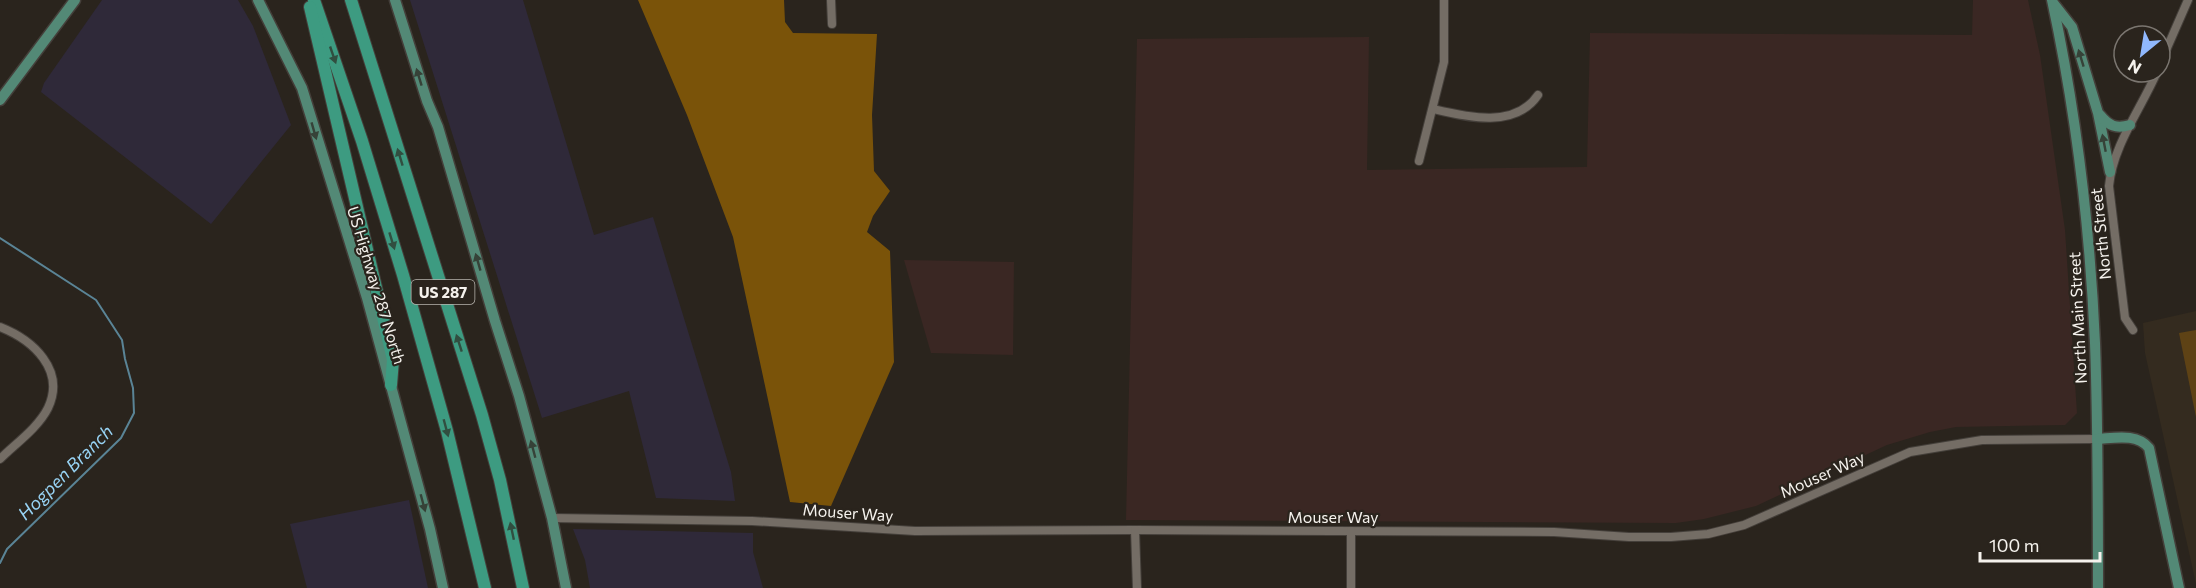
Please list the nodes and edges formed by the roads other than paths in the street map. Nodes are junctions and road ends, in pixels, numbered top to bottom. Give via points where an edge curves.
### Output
1 (75, 0) edge
2 (258, 0) edge
3 (309, 0) edge
4 (314, 0) edge
5 (351, 0) edge
6 (395, 0) edge
7 (831, 0) edge
8 (1444, 0) edge
9 (2188, 0) edge
10 (2052, 1) edge
11 (832, 24) dead end
12 (2172, 37) edge
13 (2151, 84) edge
14 (1538, 95) dead end
15 (0, 100) edge
16 (1433, 109) junction
17 (2098, 114) junction
18 (2130, 125) junction
19 (1419, 161) dead end
20 (2110, 172) junction
21 (0, 327) edge
22 (2133, 330) dead end
23 (391, 386) junction
24 (2097, 439) junction
25 (0, 459) edge
26 (552, 518) junction
27 (1136, 530) junction
28 (1351, 531) junction
29 (442, 588) edge
30 (485, 588) edge
31 (523, 588) edge
32 (566, 588) edge
33 (1137, 588) edge
34 (1351, 588) edge
35 (2098, 588) edge
36 (2179, 588) edge

1 - 15 main road
2 -> 23 main road, US Highway 287 North via 302,87
3 - 23 highway via 393,360
4 -> 30 highway, US 287 via 406,286
31 -> 5 highway, US 287 via 482,415
26 -> 6 main road via 457,190
7 - 11 street
8 - 16 street via 1444,62
9 - 12 street
17 -> 10 main road via 2072,27
10 - 24 main road, North Main Street via 2084,195 2095,340
13 - 18 street, North Street
14 - 16 street via 1532,104 1515,114 1475,117
16 - 19 street
17 - 18 main road via 2113,126
20 -> 17 main road
18 - 20 street, North Street
20 - 22 street, North Street via 2109,198 2126,318
21 - 25 street via 31,345 45,359 52,371 53,384 48,409
23 -> 29 main road, US Highway 287 North
24 - 28 street, Mouser Way via 1982,440 1910,452 1744,525 1708,534 1629,537 1554,532
24 - 35 main road, North Main Street
24 - 36 main road via 2130,438 2149,448
26 - 27 street, Mouser Way via 752,521 915,531
26 - 32 main road
27 - 28 street, Mouser Way
27 - 33 street
28 - 34 street

